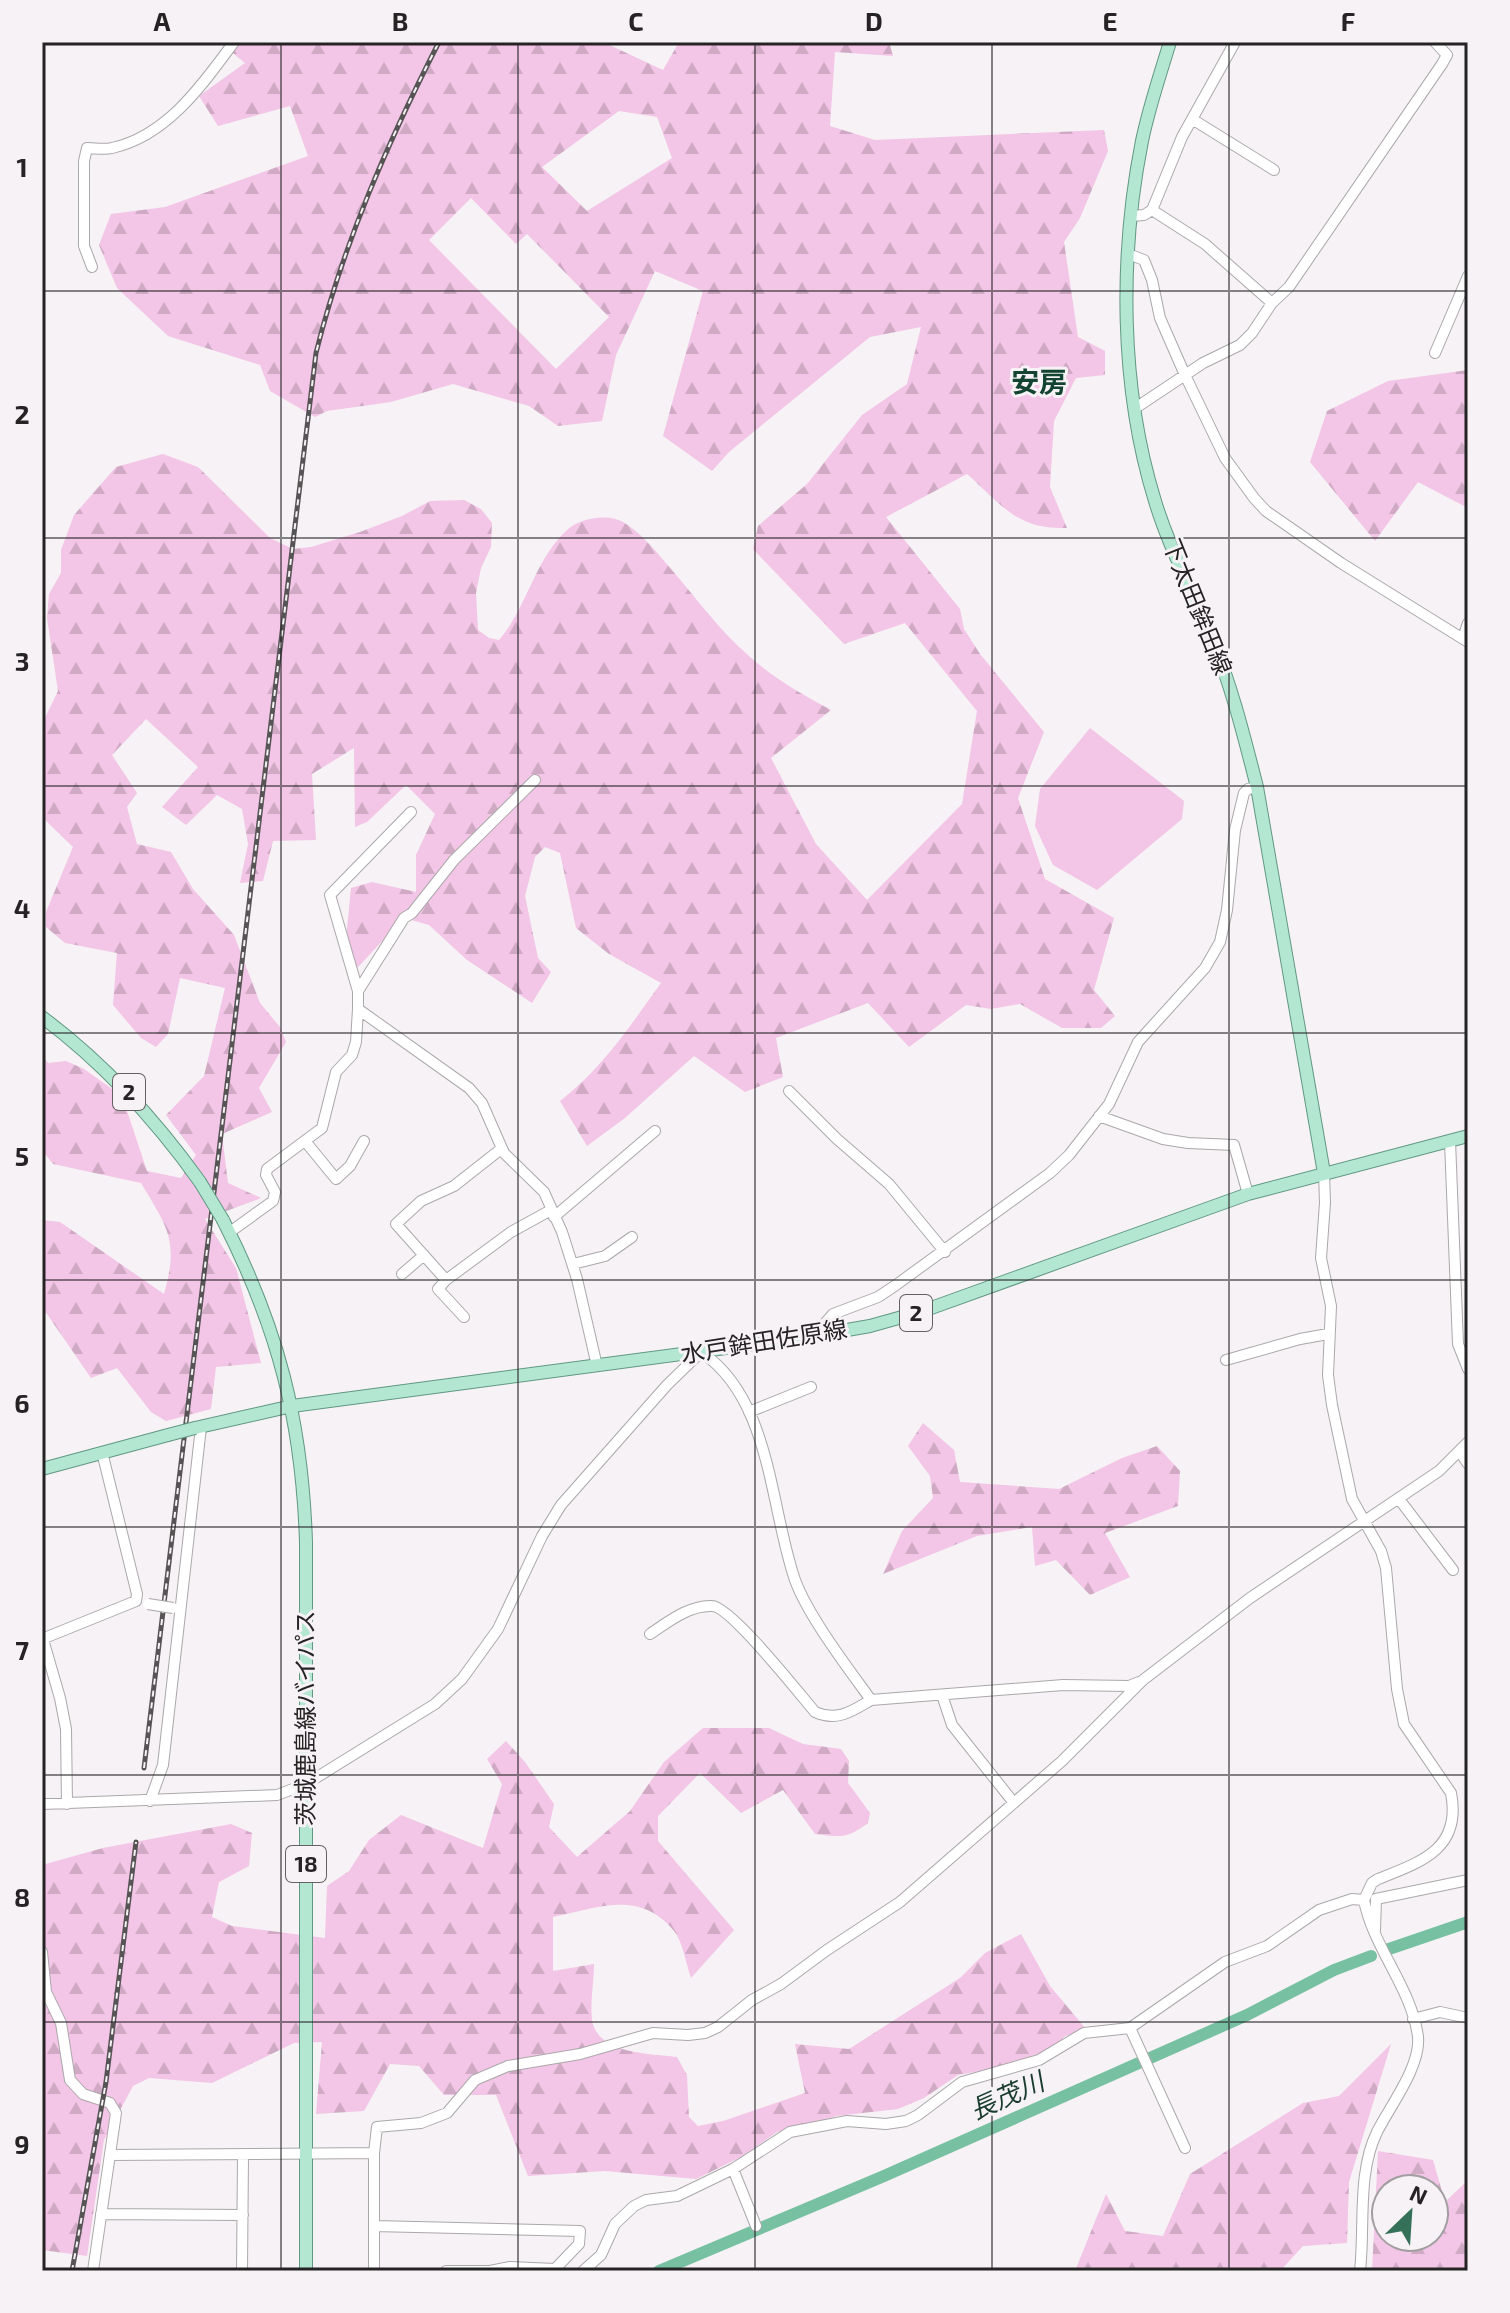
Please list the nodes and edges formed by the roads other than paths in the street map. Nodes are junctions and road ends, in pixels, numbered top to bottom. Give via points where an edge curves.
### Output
1 (234, 42) edge
2 (1170, 42) edge
3 (1235, 42) edge
4 (1435, 42) edge
5 (1192, 119) junction
6 (1274, 170) dead end
7 (1152, 210) junction
8 (1131, 216) junction
9 (1128, 254) junction
10 (92, 267) dead end
11 (1468, 276) edge
12 (1272, 303) junction
13 (1435, 353) dead end
14 (1185, 375) junction
15 (1134, 409) junction
16 (1468, 623) edge
17 (1465, 640) edge
18 (535, 780) dead end
19 (1257, 787) junction
20 (411, 812) dead end
21 (358, 991) junction
22 (358, 1009) junction
23 (42, 1017) edge
24 (789, 1091) dead end
25 (1099, 1116) junction
26 (655, 1131) dead end
27 (1468, 1136) edge
28 (305, 1141) junction
29 (364, 1141) dead end
30 (1450, 1141) junction
31 (501, 1149) junction
32 (1324, 1173) junction
33 (1248, 1194) junction
34 (553, 1214) junction
35 (230, 1232) junction
36 (632, 1237) dead end
37 (945, 1252) junction
38 (424, 1255) junction
39 (573, 1264) junction
40 (402, 1274) dead end
41 (446, 1280) junction
42 (464, 1317) dead end
43 (1328, 1334) junction
44 (814, 1336) junction
45 (701, 1352) junction
46 (1226, 1360) dead end
47 (597, 1366) junction
48 (1468, 1369) edge
49 (811, 1387) dead end
50 (292, 1406) junction
51 (749, 1412) junction
52 (198, 1427) junction
53 (1468, 1442) edge
54 (102, 1452) junction
55 (1460, 1452) junction
56 (1468, 1464) edge
57 (42, 1469) edge
58 (1399, 1499) junction
59 (1366, 1522) junction
60 (1453, 1570) dead end
61 (136, 1601) junction
62 (177, 1608) junction
63 (650, 1634) dead end
64 (42, 1638) edge
65 (1143, 1680) junction
66 (942, 1695) junction
67 (871, 1700) junction
68 (306, 1784) junction
69 (150, 1801) junction
70 (1014, 1803) junction
71 (42, 1804) edge
72 (67, 1804) junction
73 (1468, 1880) edge
74 (1364, 1900) junction
75 (1375, 1932) junction
76 (42, 1952) edge
77 (1468, 2018) edge
78 (1413, 2019) junction
79 (1130, 2028) junction
80 (1185, 2148) dead end
81 (305, 2153) junction
82 (374, 2153) junction
83 (110, 2155) junction
84 (243, 2155) junction
85 (733, 2169) junction
86 (101, 2214) junction
87 (243, 2215) junction
88 (374, 2226) junction
89 (756, 2226) dead end
90 (93, 2271) edge
91 (242, 2271) edge
92 (306, 2271) edge
93 (374, 2271) edge
94 (446, 2271) edge
95 (583, 2271) edge
96 (1360, 2271) edge

1 - 10 street via 195,93 155,128 111,148 87,148 84,246
2 - 8 main road, 下太田鉾田線 via 1142,140
3 - 5 street
4 - 12 street via 1447,55 1423,95 1289,287
5 - 6 street
5 - 7 street
7 - 8 street
7 - 12 street via 1205,244
8 - 9 main road, 下太田鉾田線
9 - 14 street via 1144,260 1160,318
9 - 15 main road, 下太田鉾田線 via 1128,365
11 - 13 street
12 - 14 street via 1240,345
14 - 15 street
14 - 17 street via 1225,458 1266,511
15 - 19 main road, 下太田鉾田線 via 1156,505 1212,638
16 - 17 street
18 - 21 street via 404,918
19 - 25 street via 1244,793 1235,830 1220,942 1205,968 1138,1042
19 - 32 main road, 下太田鉾田線
20 - 21 street via 330,895
21 - 22 street
22 - 28 street via 352,1055 336,1072 322,1128
22 - 31 street via 469,1088 482,1103
23 - 35 main road, 2, bridge via 128,1092 175,1146
24 - 37 street via 889,1184
25 - 33 street via 1163,1139 1234,1145
25 - 37 street via 1050,1173
26 - 34 street
27 - 30 main road, 水戸鉾田佐原線 / 2
28 - 29 street via 336,1179
28 - 35 street via 267,1169 273,1201
30 - 32 main road, 水戸鉾田佐原線 / 2
30 - 48 street via 1458,1344
31 - 34 street via 544,1192
31 - 38 street via 454,1186 421,1201 396,1224
32 - 33 main road, 水戸鉾田佐原線 / 2
32 - 43 street via 1321,1258 1331,1306
33 - 44 main road, 水戸鉾田佐原線 / 2 via 920,1312
34 - 39 street
34 - 41 street via 511,1232
35 - 50 main road, 2 via 274,1338
36 - 39 street via 605,1256
37 - 44 street via 878,1297 827,1318
38 - 40 street
38 - 41 street
39 - 47 street
41 - 42 street via 438,1289
43 - 46 street
43 - 59 street via 1328,1375 1347,1479
44 - 45 main road, 水戸鉾田佐原線 / 2
45 - 47 main road, 水戸鉾田佐原線 / 2
45 - 51 street via 731,1379
45 - 68 street via 567,1497 542,1536 498,1629 462,1679 435,1704
47 - 50 main road, 水戸鉾田佐原線 / 2
49 - 51 street
50 - 52 main road, 水戸鉾田佐原線 / 2
50 - 68 main road, 茨城鹿島線バイパス / 18 via 305,1507
51 - 67 street via 796,1582
52 - 54 main road, 水戸鉾田佐原線 / 2, bridge
52 - 62 street
53 - 55 street
54 - 57 main road, 水戸鉾田佐原線 / 2
54 - 61 street
55 - 56 street
55 - 58 street
58 - 59 street
58 - 60 street
59 - 65 street via 1250,1598
59 - 74 street via 1386,1568 1404,1724 1451,1793 1453,1807 1448,1835 1438,1851 1378,1879
61 - 62 street, bridge
61 - 64 street
62 - 69 street via 163,1765
63 - 67 street via 681,1614 720,1607 815,1712 844,1715
64 - 72 street via 64,1714
65 - 66 street via 1129,1686 1063,1685
65 - 70 street
66 - 67 street
66 - 70 street via 952,1725
68 - 69 street via 277,1795
68 - 81 main road, 茨城鹿島線バイパス / 18
69 - 72 street
70 - 82 street via 900,1902 718,2027 688,2035 653,2033 580,2054 508,2066 475,2080 447,2113 421,2123 377,2127
71 - 72 street
73 - 75 street via 1376,1899
74 - 75 street
74 - 79 street via 1319,1910 1267,1946 1225,1962
75 - 78 street
76 - 83 street via 46,1992 61,2023 70,2080 83,2094 114,2107
77 - 78 street via 1440,2012
78 - 96 street via 1415,2061 1375,2136 1367,2165
79 - 80 street
79 - 85 street via 1084,2033 1039,2060 962,2082 906,2121 847,2121 790,2132
81 - 82 street
81 - 84 street
81 - 92 main road, 茨城鹿島線バイパス / 18
82 - 88 street
83 - 84 street
83 - 86 street
84 - 87 street
85 - 89 street
85 - 95 street via 677,2196 634,2206 615,2224 601,2255
86 - 87 street
86 - 90 street
87 - 91 street
88 - 93 street
88 - 94 street via 580,2231 579,2244 555,2269

